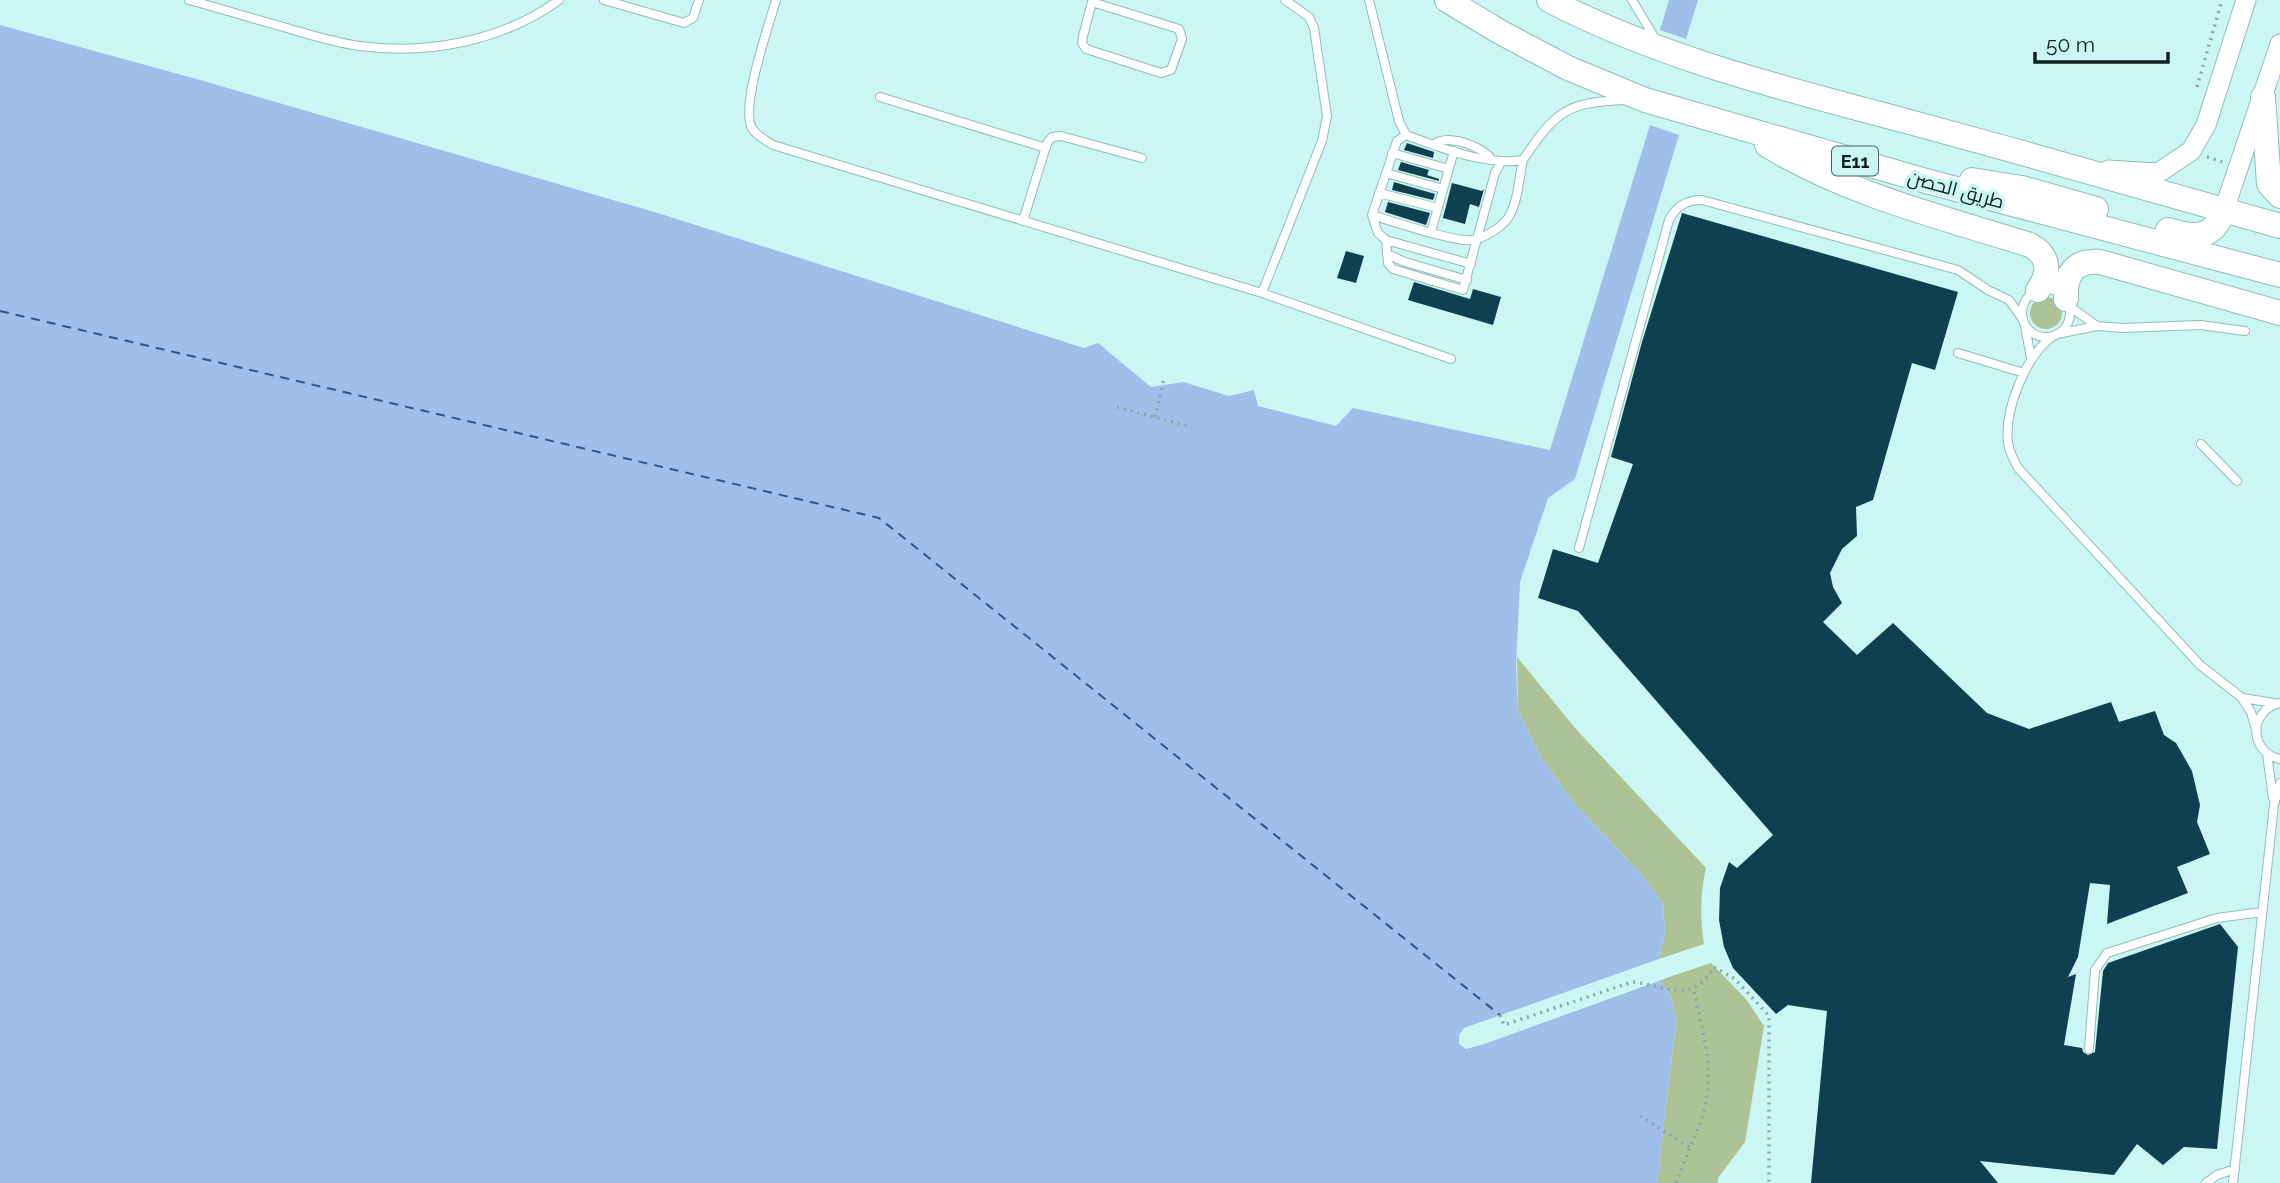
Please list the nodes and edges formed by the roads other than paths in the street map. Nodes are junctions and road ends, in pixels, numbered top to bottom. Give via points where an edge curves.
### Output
1 (189, 0) edge
2 (559, 0) edge
3 (604, 0) edge
4 (699, 0) edge
5 (776, 0) edge
6 (1285, 0) edge
7 (1369, 0) edge
8 (1447, 0) edge
9 (1549, 0) edge
10 (1632, 0) edge
11 (2246, 0) edge
12 (1092, 1) edge
13 (2280, 44) edge
14 (1661, 49) junction
15 (880, 97) dead end
16 (2263, 97) junction
17 (1645, 100) junction
18 (1743, 129) junction
19 (1406, 135) junction
20 (1433, 145) junction
21 (1046, 148) junction
22 (1454, 151) junction
23 (1392, 153) junction
24 (1142, 158) dead end
25 (1523, 160) junction
26 (1496, 161) junction
27 (1448, 169) junction
28 (2081, 169) junction
29 (1386, 173) junction
30 (1926, 181) junction
31 (1443, 189) junction
32 (1379, 193) junction
33 (2280, 196) edge
34 (1438, 208) junction
35 (2224, 210) junction
36 (1372, 215) junction
37 (1023, 221) junction
38 (2280, 226) edge
39 (1431, 232) junction
40 (1478, 238) junction
41 (1386, 240) junction
42 (1471, 264) junction
43 (2280, 275) edge
44 (2034, 291) junction
45 (1262, 293) junction
46 (1999, 295) junction
47 (2067, 303) junction
48 (2280, 313) edge
49 (2023, 321) junction
50 (2097, 326) junction
51 (2245, 331) dead end
52 (2055, 335) junction
53 (1958, 353) dead end
54 (2031, 358) junction
55 (1451, 359) dead end
56 (2024, 373) junction
57 (2201, 444) dead end
58 (2237, 481) dead end
59 (1579, 548) dead end
60 (2241, 697) junction
61 (2279, 703) edge
62 (2256, 730) junction
63 (2267, 754) junction
64 (2280, 759) edge
65 (2280, 783) edge
66 (2274, 805) junction
67 (2276, 824) edge
68 (2262, 912) junction
69 (2089, 1049) dead end
70 (2235, 1169) junction
71 (2206, 1183) edge
72 (2233, 1183) edge

1 - 2 lane via 331,41 386,48 468,41 520,23
3 - 4 lane via 684,23 692,18
5 - 37 lane via 749,100 751,127 761,137 773,145
6 - 45 lane via 1309,17 1314,28 1327,116 1322,141
7 - 19 lane
8 - 17 main road, طريق الحصن / E11 via 1568,68
9 - 14 main road
10 - 14 lane
11 - 28 street via 2206,125 2191,151 2158,173
12 - 12 lane via 1082,39 1086,49 1161,73 1171,70 1182,39 1179,29
13 - 16 street
14 - 28 main road
15 - 21 lane
16 - 33 main road via 2269,184
16 - 35 street
17 - 18 main road, طريق الحصن / E11
17 - 25 lane via 1598,101 1566,110 1543,130
18 - 30 main road, طريق الحصن / E11
18 - 44 main road via 1824,176 2038,249 2047,271
19 - 20 lane
19 - 23 lane
20 - 22 lane
20 - 26 lane via 1447,140 1479,148
21 - 24 lane via 1052,137 1061,136
21 - 37 lane
22 - 26 lane
22 - 27 lane
23 - 27 lane
23 - 29 lane
25 - 26 lane
25 - 40 lane via 1507,219
26 - 40 lane
27 - 31 lane
28 - 35 main road
29 - 31 lane
29 - 32 lane
30 - 35 main road via 1974,180 2022,188 2196,236 2219,223
30 - 43 main road, طريق الحصن / E11
31 - 34 lane
32 - 34 lane
32 - 36 lane
34 - 39 lane
35 - 38 main road
36 - 39 lane
36 - 41 lane via 1378,233
37 - 45 lane
39 - 40 lane via 1462,240
40 - 42 lane
41 - 42 lane
41 - 42 lane via 1388,263 1400,273 1458,290 1463,290
44 - 46 lane
44 - 47 lane via 2052,290
44 - 49 lane via 2022,309
45 - 55 lane
46 - 49 lane via 2009,300
46 - 59 lane via 1947,266 1702,200 1685,202 1670,220
47 - 48 main road via 2067,279 2089,261
47 - 50 lane
47 - 52 lane via 2068,321
49 - 52 lane via 2035,334
49 - 54 lane
50 - 51 lane via 2200,325
50 - 52 lane
52 - 54 lane
53 - 56 lane
54 - 56 lane
56 - 60 lane via 2007,422 2008,446 2018,468 2200,665
57 - 58 lane
60 - 61 lane
60 - 62 lane
61 - 62 lane via 2262,713
62 - 63 lane
63 - 64 lane
63 - 66 lane
65 - 66 lane
66 - 67 lane
67 - 68 lane
68 - 69 lane via 2228,915 2107,953 2095,970
68 - 70 lane
70 - 71 lane
70 - 72 lane

